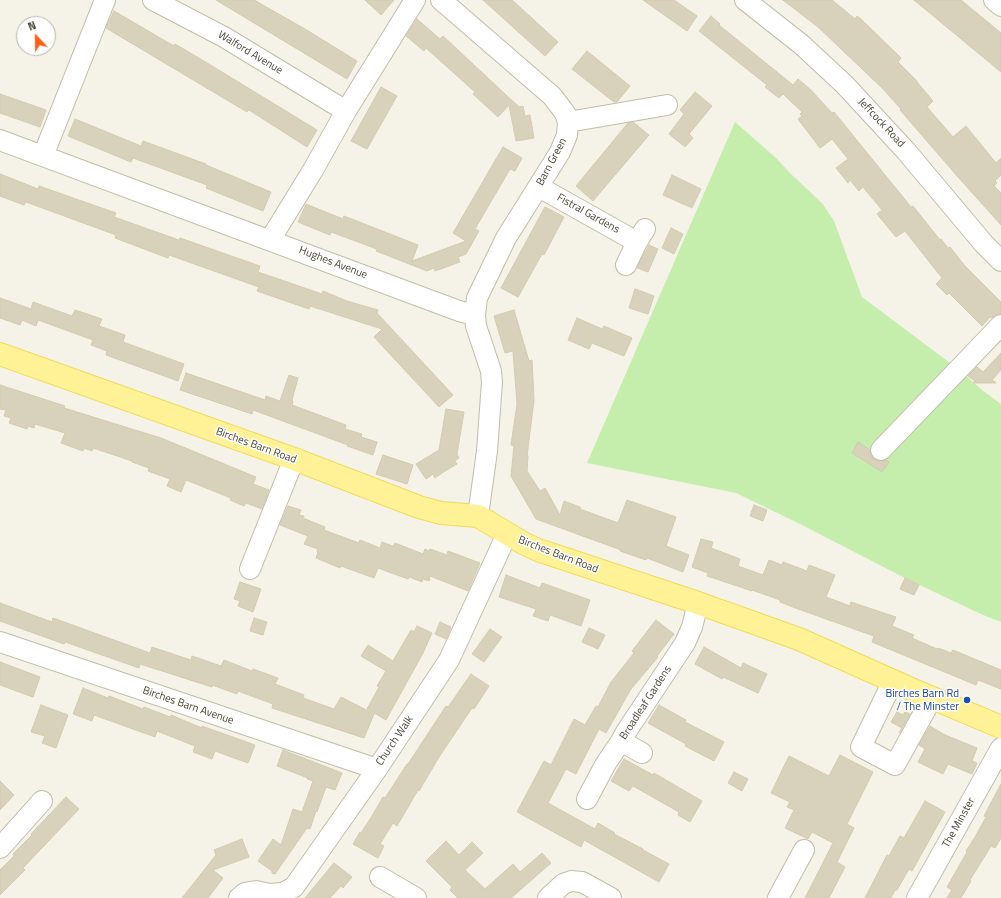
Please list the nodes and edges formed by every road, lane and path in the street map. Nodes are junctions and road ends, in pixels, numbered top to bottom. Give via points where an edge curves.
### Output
1 (105, 0) edge
2 (153, 0) edge
3 (415, 0) edge
4 (441, 0) edge
5 (746, 0) edge
6 (994, 0) edge
7 (1001, 6) edge
8 (667, 105) dead end
9 (346, 110) junction
10 (568, 122) junction
11 (0, 140) edge
12 (43, 156) junction
13 (539, 187) junction
14 (270, 240) junction
15 (1001, 261) edge
16 (626, 265) dead end
17 (475, 315) junction
18 (1001, 325) edge
19 (0, 354) edge
20 (881, 450) dead end
21 (294, 459) junction
22 (478, 516) junction
23 (507, 534) junction
24 (250, 569) dead end
25 (698, 603) junction
26 (0, 642) edge
27 (893, 681) junction
28 (932, 698) junction
29 (1001, 727) edge
30 (621, 742) junction
31 (1001, 748) edge
32 (642, 752) dead end
33 (377, 769) junction
34 (587, 799) dead end
35 (42, 801) dead end
36 (0, 848) edge
37 (804, 850) dead end
38 (380, 877) dead end
39 (239, 898) edge
40 (416, 898) edge
41 (548, 898) edge
42 (611, 898) edge
43 (778, 898) edge
44 (917, 898) edge

1 - 12 street
2 - 9 street, Walford Avenue via 224,37
3 - 9 street
4 - 10 street via 552,96 565,113
5 - 15 street, Jeffcock Road via 845,85 901,145
6 - 7 street
8 - 10 street
9 - 14 street
10 - 13 street, Barn Green via 567,134 560,152
11 - 12 street, Hughes Avenue
12 - 14 street, Hughes Avenue
13 - 16 street, Fistral Gardens via 641,235
13 - 17 street, Barn Green via 506,238 477,298
14 - 17 street, Hughes Avenue
17 - 22 street via 492,382 490,423
18 - 20 street
19 - 21 main road, Birches Barn Road
21 - 22 main road, Birches Barn Road via 419,507 441,513
21 - 24 street
22 - 23 main road, Birches Barn Road
23 - 25 main road, Birches Barn Road via 538,550
23 - 33 street, Church Walk via 449,660
25 - 27 main road, Birches Barn Road via 800,639
25 - 30 street, Broadleaf Gardens via 685,643
26 - 33 street, Birches Barn Avenue
27 - 28 main road, Birches Barn Road
27 - 28 street via 861,747 895,765
28 - 29 main road, Birches Barn Road
30 - 32 street
30 - 34 street, Broadleaf Gardens
31 - 44 street, The Minster
33 - 39 street, Church Walk via 294,887 283,893 245,893
35 - 36 street
37 - 43 street
38 - 40 street
41 - 42 street via 563,884 571,881 582,882

